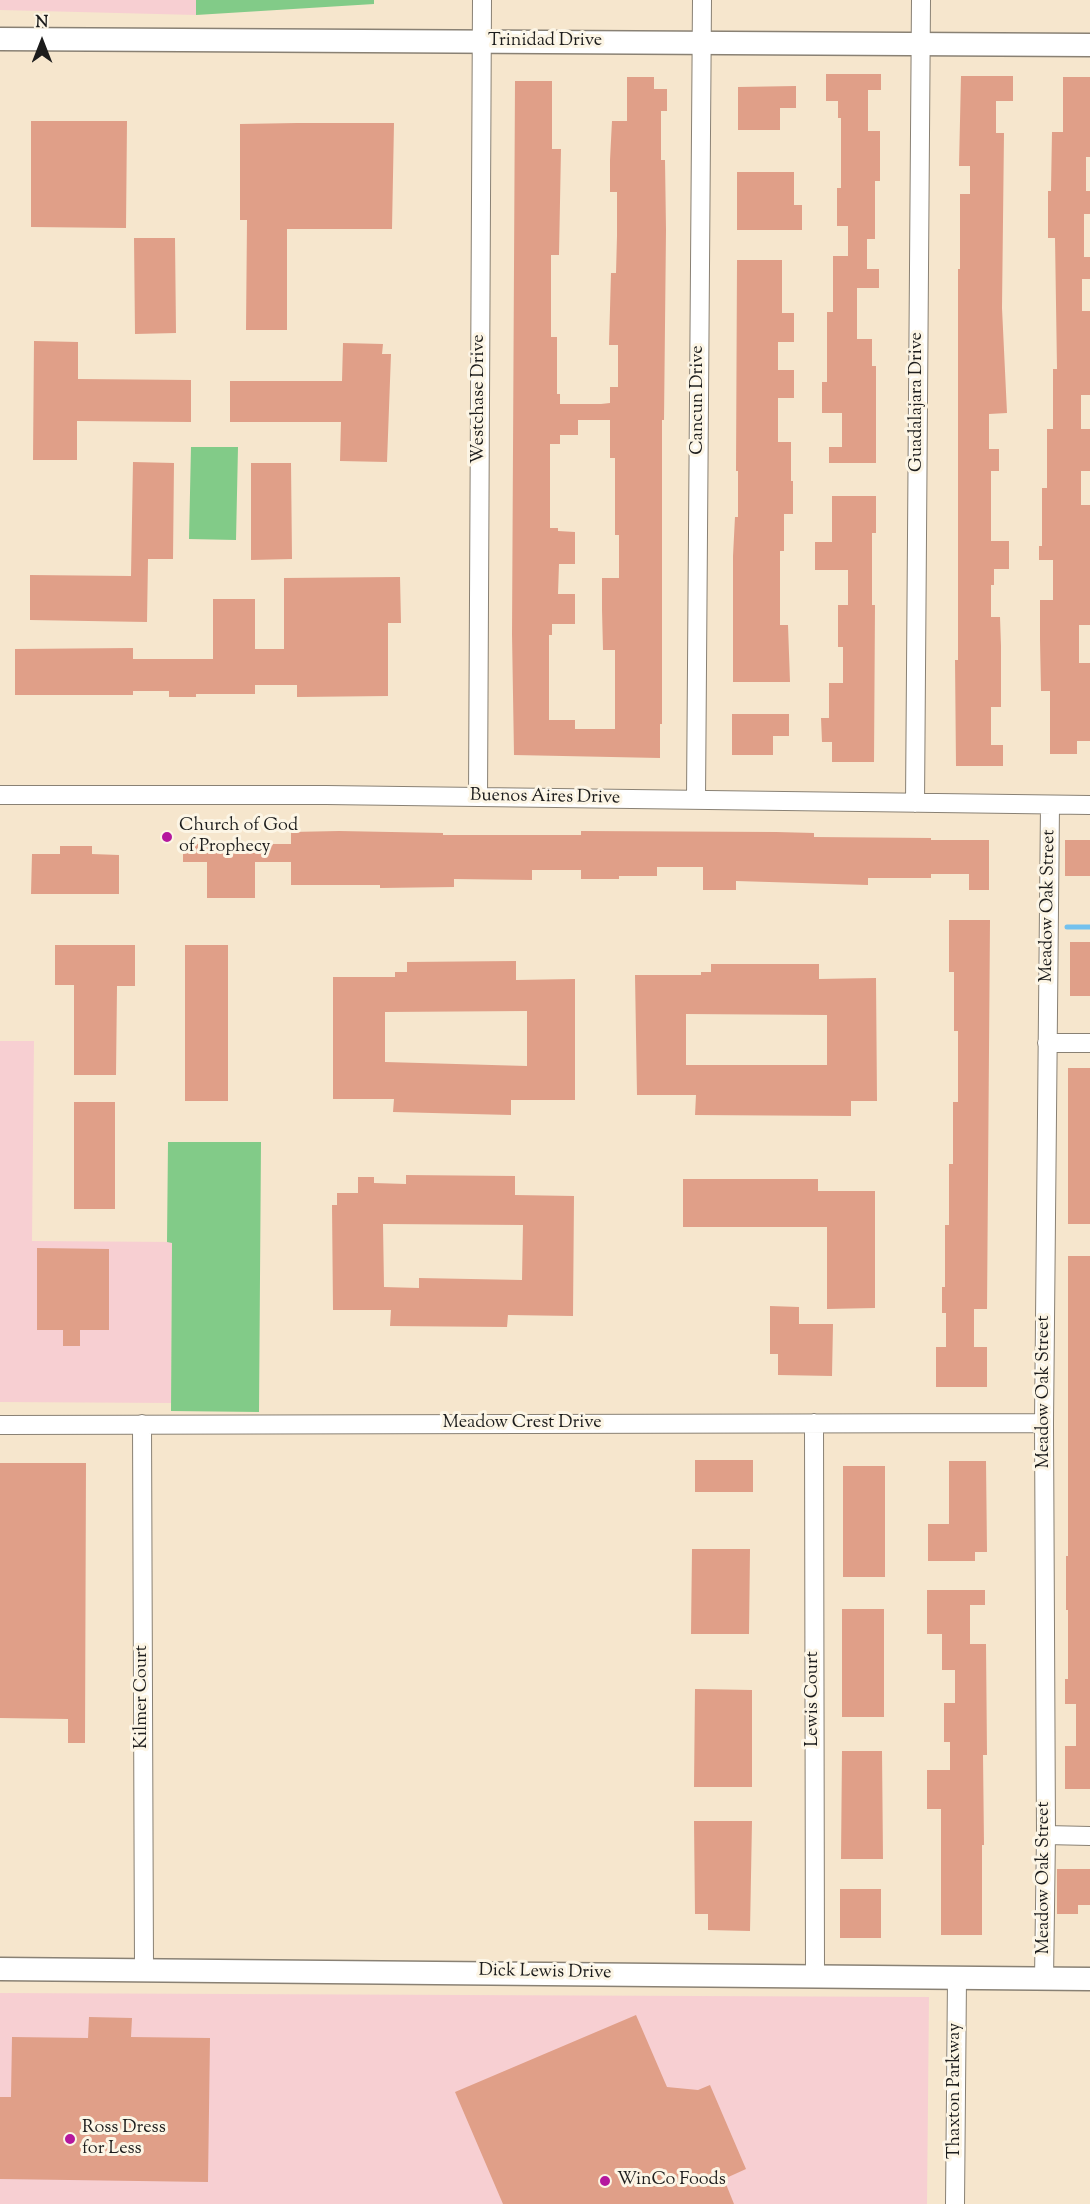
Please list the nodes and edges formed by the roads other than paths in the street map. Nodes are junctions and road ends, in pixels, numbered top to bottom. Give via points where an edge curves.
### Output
1 (482, 0) edge
2 (702, 0) edge
3 (921, 0) edge
4 (0, 39) edge
5 (482, 41) junction
6 (702, 43) junction
7 (921, 44) junction
8 (1090, 45) edge
9 (0, 795) edge
10 (478, 797) junction
11 (696, 799) junction
12 (915, 803) junction
13 (1050, 805) junction
14 (1090, 805) edge
15 (1047, 1043) junction
16 (1090, 1043) edge
17 (814, 1423) junction
18 (1044, 1423) junction
19 (0, 1425) edge
20 (142, 1425) junction
21 (1046, 1835) junction
22 (1090, 1836) edge
23 (0, 1969) edge
24 (144, 1970) junction
25 (815, 1975) junction
26 (957, 1978) junction
27 (1044, 1979) junction
28 (1090, 1979) edge
29 (955, 2204) edge

1 - 5 street, Westchase Drive
2 - 6 street, Cancun Drive
3 - 7 street, Guadalajara Drive
4 - 5 street, Trinidad Drive
5 - 6 street, Trinidad Drive
5 - 10 street, Westchase Drive
6 - 7 street, Trinidad Drive
6 - 11 street, Cancun Drive
7 - 8 street, Trinidad Drive
7 - 12 street, Guadalajara Drive
9 - 10 street, Buenos Aires Drive
10 - 11 street, Buenos Aires Drive
11 - 12 street, Buenos Aires Drive
12 - 13 street, Buenos Aires Drive
13 - 14 street, Buenos Aires Drive
13 - 15 street, Meadow Oak Street
15 - 16 street
15 - 18 street, Meadow Oak Street
17 - 18 street, Meadow Crest Drive
17 - 20 street, Meadow Crest Drive
17 - 25 street, Lewis Court
18 - 21 street, Meadow Oak Street
19 - 20 street, Meadow Crest Drive
20 - 24 street, Kilmer Court
21 - 22 street
21 - 27 street, Meadow Oak Street
23 - 24 street, Dick Lewis Drive
24 - 25 street, Dick Lewis Drive
25 - 26 street, Dick Lewis Drive
26 - 27 street, Dick Lewis Drive
26 - 29 street, Thaxton Parkway
27 - 28 street, Dick Lewis Drive

